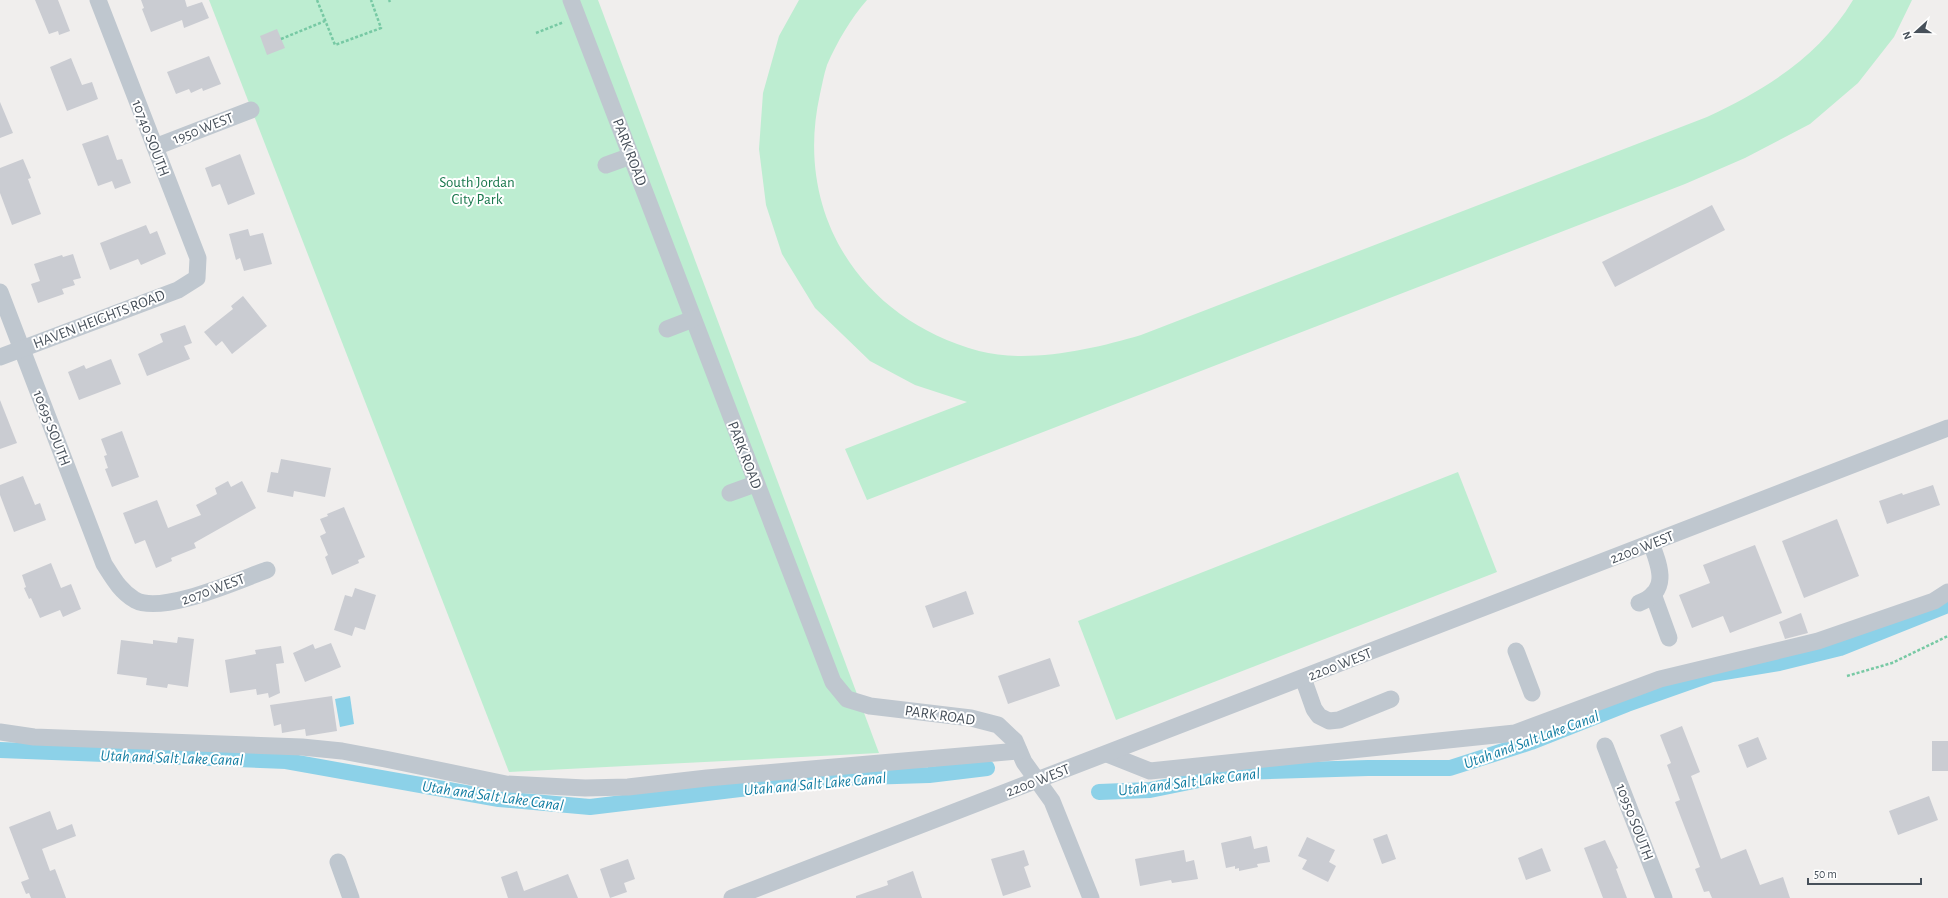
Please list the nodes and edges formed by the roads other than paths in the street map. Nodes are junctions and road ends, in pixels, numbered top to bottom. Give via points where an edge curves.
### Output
1 (98, 0) edge
2 (567, 7) edge
3 (251, 110) dead end
4 (155, 147) junction
5 (631, 156) junction
6 (606, 165) dead end
7 (197, 278) joint
8 (0, 292) edge
9 (693, 319) junction
10 (667, 329) dead end
11 (22, 349) junction
12 (0, 357) edge
13 (1948, 428) edge
14 (755, 484) junction
15 (730, 493) dead end
16 (1651, 544) junction
17 (104, 564) joint
18 (267, 570) dead end
19 (1948, 592) edge
20 (1670, 638) dead end
21 (1516, 650) dead end
22 (1302, 678) junction
23 (1532, 693) dead end
24 (1391, 700) dead end
25 (0, 732) edge
26 (1605, 746) dead end
27 (1019, 751) junction
28 (1107, 754) junction
29 (1037, 780) junction
30 (338, 862) dead end
31 (351, 898) edge
32 (732, 898) edge
33 (1091, 898) edge
34 (1664, 898) edge

1 - 4 street, 10740 SOUTH
2 - 5 street, PARK ROAD
3 - 4 street, 1950 WEST
4 - 7 street, 10740 SOUTH via 198,258
5 - 6 street
5 - 9 street, PARK ROAD
7 - 11 street, HAVEN HEIGHTS ROAD via 178,290
8 - 11 street, 10695 SOUTH
9 - 10 street
9 - 14 street, PARK ROAD
11 - 12 street, HAVEN HEIGHTS ROAD
11 - 17 street, 10695 SOUTH
13 - 16 street, 2200 WEST
14 - 15 street
14 - 27 street, PARK ROAD via 833,682 847,699 870,706 971,718 998,725 1015,741
16 - 20 street via 1661,569 1658,588 1646,599
16 - 22 street, 2200 WEST
17 - 18 street, 2070 WEST via 118,587 137,601 155,603 176,602
19 - 28 street via 1934,601 1818,641 1660,679 1515,733 1150,771
21 - 23 street
22 - 24 street via 1314,709 1319,716 1329,721 1339,720
22 - 28 street, 2200 WEST
25 - 27 street via 34,737 302,747 342,751 506,784 554,787 628,787
26 - 34 street, 10950 SOUTH
27 - 29 street, PARK ROAD
28 - 29 street, 2200 WEST
29 - 32 street, 2200 WEST
29 - 33 street, PARK ROAD via 1052,801
30 - 31 street

